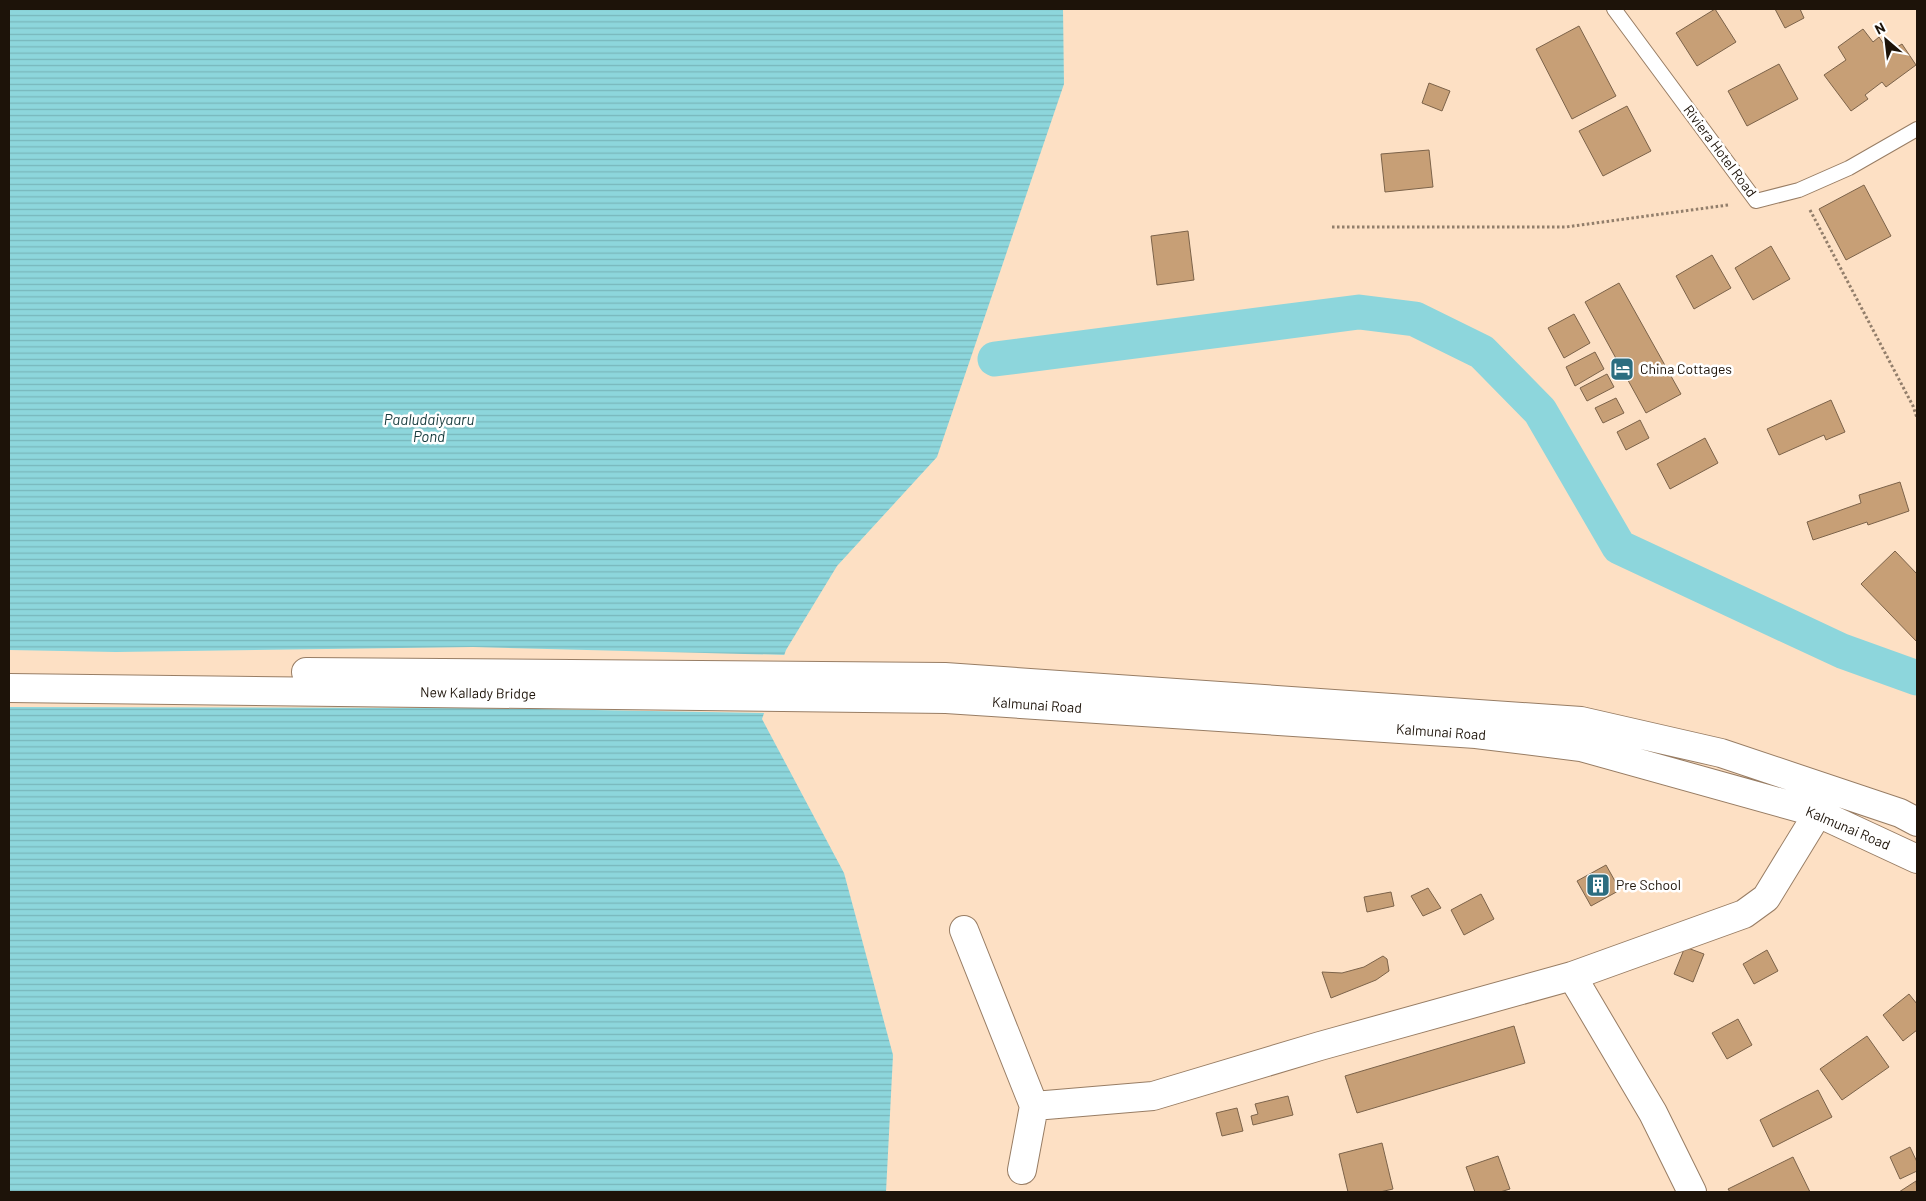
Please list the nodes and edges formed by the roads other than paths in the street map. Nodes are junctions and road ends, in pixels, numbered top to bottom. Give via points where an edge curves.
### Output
1 (1614, 9) edge
2 (1917, 129) edge
3 (9, 669) edge
4 (9, 688) edge
5 (946, 688) junction
6 (1818, 813) junction
7 (1917, 822) edge
8 (1917, 859) edge
9 (964, 930) dead end
10 (1572, 976) junction
11 (1034, 1106) junction
12 (1022, 1170) dead end
13 (1692, 1192) edge

1 - 2 lane, Riviera Hotel Road via 1756,201 1799,190 1849,168
3 - 5 main road, New Kallady Bridge
4 - 5 main road, New Kallady Bridge
5 - 6 main road, Kalmunai Road via 1476,734 1582,747
5 - 7 main road, Kalmunai Road via 1581,721 1721,752 1900,813
6 - 8 main road, Kalmunai Road
6 - 10 main road via 1766,898 1744,914
9 - 11 main road
10 - 11 main road via 1153,1096
10 - 13 main road via 1653,1113
11 - 12 main road

